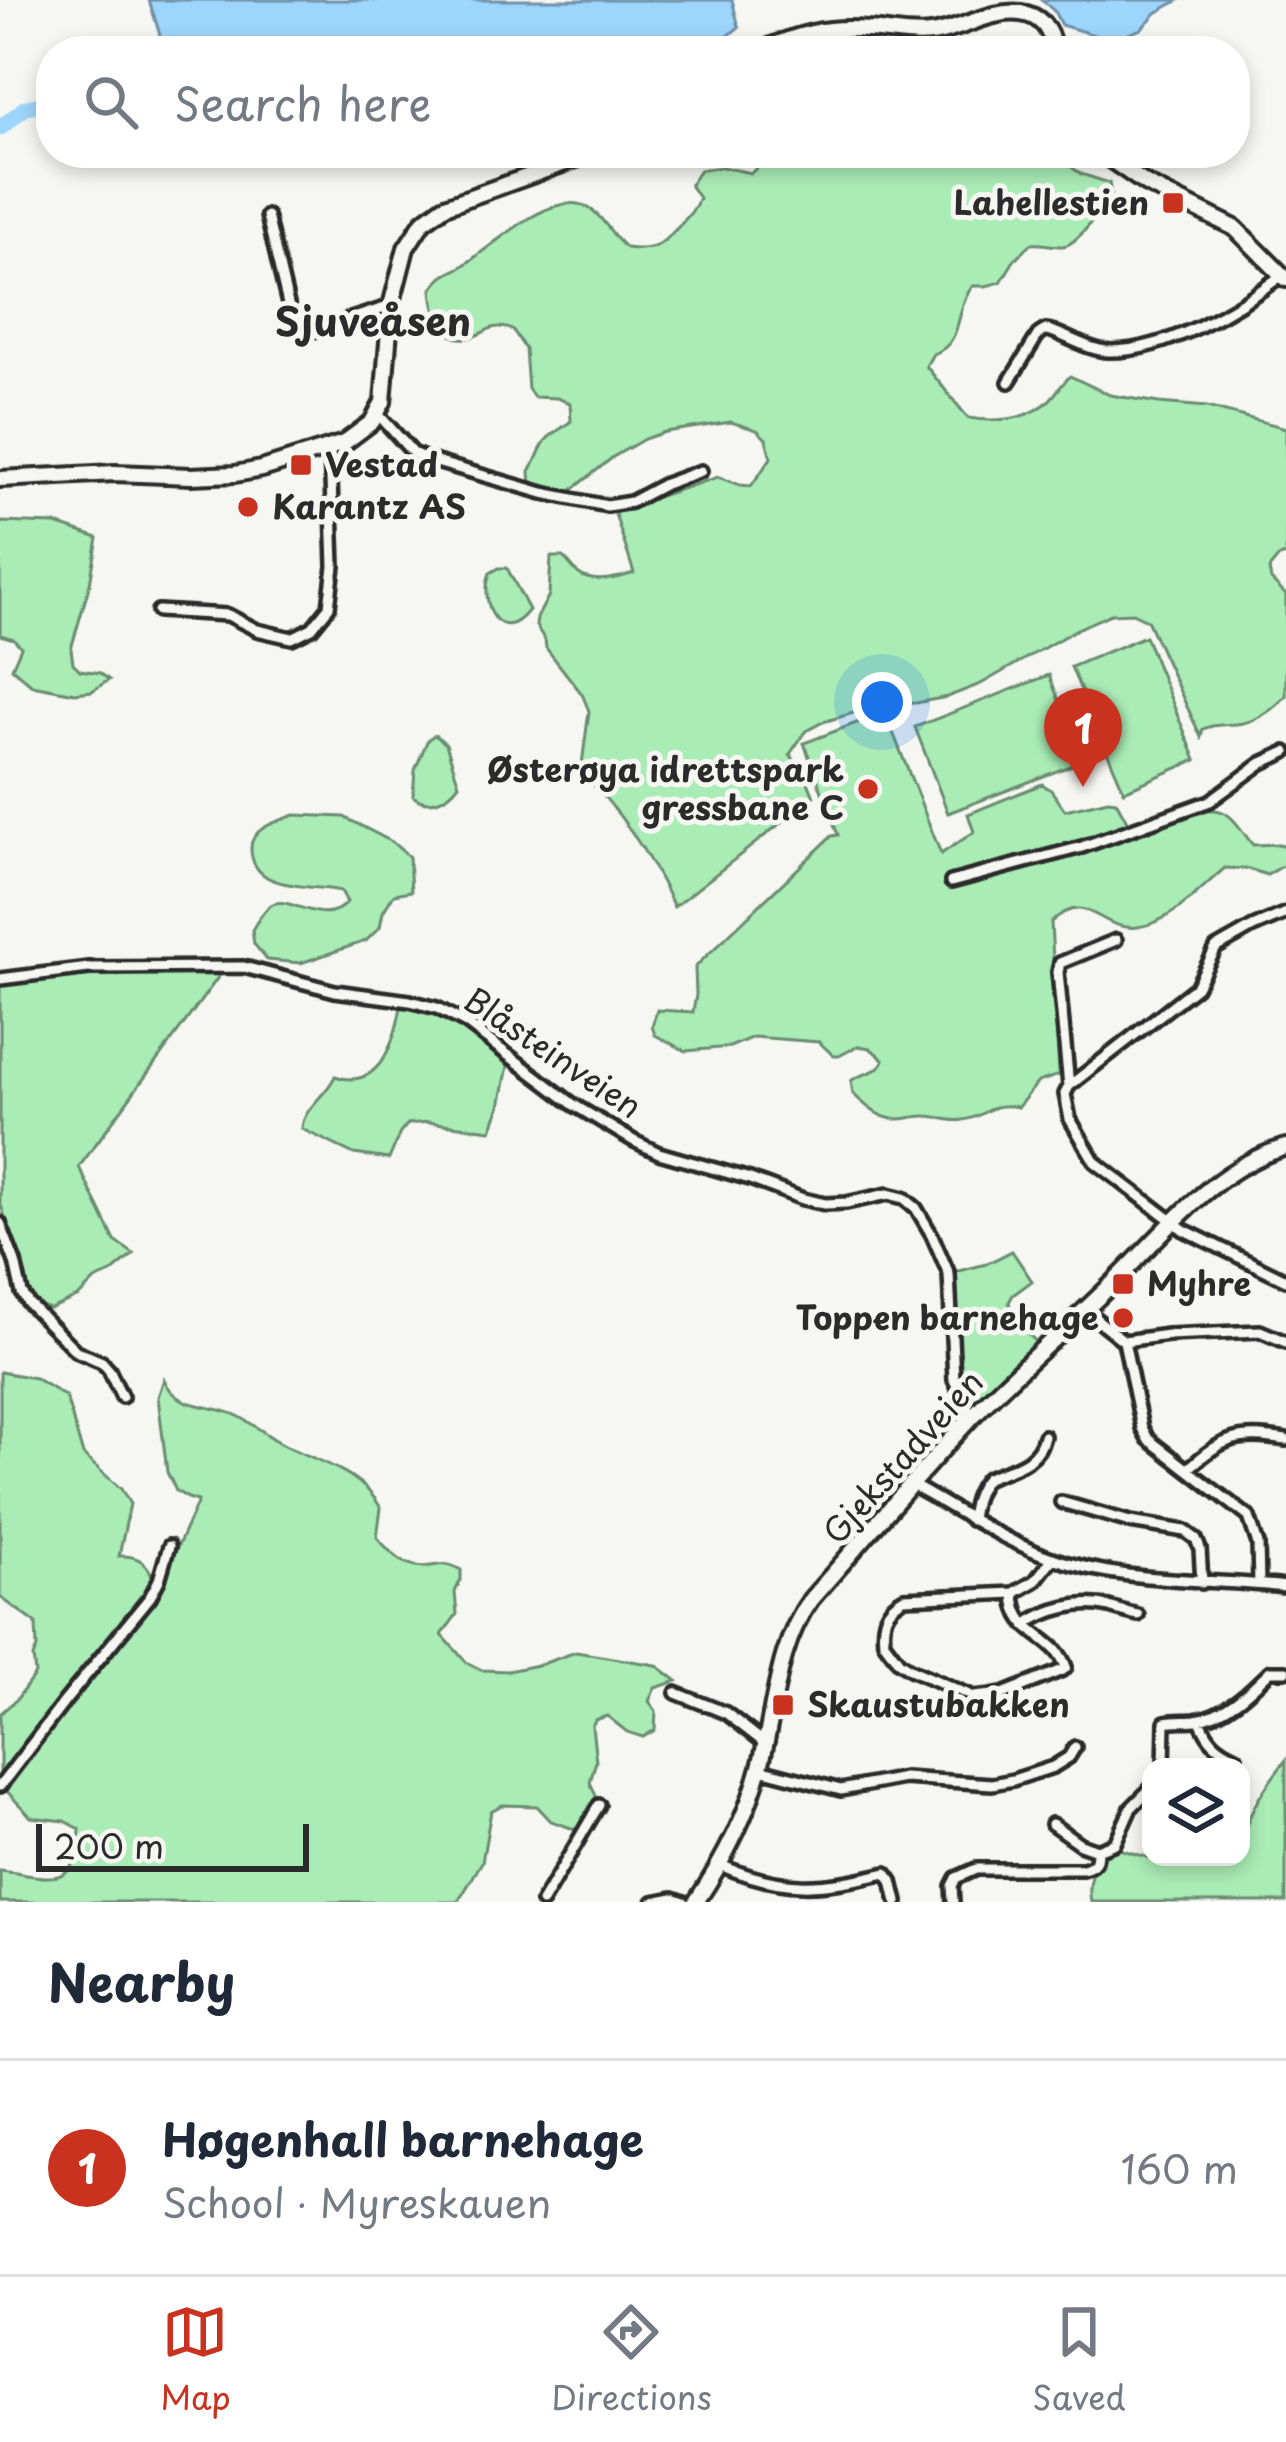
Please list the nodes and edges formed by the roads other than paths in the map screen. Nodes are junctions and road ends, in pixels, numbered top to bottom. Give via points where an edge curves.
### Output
1 (802, 36) edge
2 (1051, 36) edge
3 (551, 168) edge
4 (1123, 168) edge
5 (267, 216) dead end
6 (1284, 277) edge
7 (391, 306) junction
8 (1009, 382) dead end
9 (378, 414) junction
10 (331, 449) junction
11 (700, 471) dead end
12 (0, 478) edge
13 (158, 610) dead end
14 (1286, 752) edge
15 (951, 882) dead end
16 (1286, 913) edge
17 (1116, 940) dead end
18 (0, 979) edge
19 (1069, 1086) junction
20 (1286, 1147) edge
21 (0, 1222) edge
22 (1172, 1223) junction
23 (1286, 1280) edge
24 (1085, 1310) junction
25 (1124, 1341) junction
26 (1286, 1342) edge
27 (122, 1397) dead end
28 (972, 1417) junction
29 (1044, 1436) dead end
30 (1286, 1440) edge
31 (1188, 1469) junction
32 (910, 1484) junction
33 (1061, 1502) dead end
34 (970, 1520) junction
35 (169, 1546) dead end
36 (1053, 1558) junction
37 (1202, 1582) junction
38 (1259, 1584) junction
39 (1286, 1587) edge
40 (1014, 1593) junction
41 (1138, 1615) dead end
42 (1025, 1625) junction
43 (1286, 1671) edge
44 (676, 1694) dead end
45 (1200, 1720) junction
46 (766, 1744) junction
47 (1075, 1747) dead end
48 (1236, 1757) dead end
49 (1164, 1758) edge
50 (760, 1769) junction
51 (0, 1786) edge
52 (1142, 1797) edge
53 (599, 1805) dead end
54 (1052, 1824) dead end
55 (1097, 1850) junction
56 (720, 1865) junction
57 (788, 1886) junction
58 (542, 1902) edge
59 (653, 1902) edge
60 (684, 1902) edge
61 (696, 1902) edge
62 (786, 1902) edge
63 (897, 1902) edge
64 (953, 1902) edge

1 - 2 street via 848,28 924,35 1022,13
3 - 7 street via 445,206 423,222 406,248
4 - 6 street via 1235,228
5 - 7 street via 298,332
6 - 8 street via 1213,320 1136,348 1094,350 1045,330
7 - 9 street
9 - 10 street
9 - 11 street via 426,460 607,506
10 - 12 street via 214,476
10 - 13 street via 334,566 328,607 312,628 292,638 228,615
14 - 15 street via 1210,801
16 - 19 street via 1216,948 1196,987
17 - 19 street via 1060,963
18 - 28 street, Blåsteinveien via 89,968 244,967 423,1004 466,1023 574,1105 659,1153 825,1204 904,1198 949,1274 954,1379
19 - 22 street via 1070,1118 1095,1162
20 - 22 street, Gjekstadveien via 1226,1174
21 - 27 street via 28,1304 76,1351 102,1362
22 - 23 street
22 - 24 street, Gjekstadveien
24 - 25 street
24 - 28 street, Gjekstadveien
25 - 26 street via 1260,1331
25 - 31 street via 1142,1428
28 - 32 street, Gjekstadveien
29 - 34 street via 1035,1457 981,1484
30 - 31 street via 1228,1439
31 - 38 street via 1249,1517
32 - 34 street
32 - 46 street, Gjekstadveien via 793,1627
33 - 37 street via 1185,1531 1200,1550
34 - 36 street
35 - 51 street via 150,1598
36 - 37 street
36 - 40 street
37 - 38 street
38 - 39 street
40 - 42 street
40 - 42 street via 904,1598 886,1613 884,1642 899,1662 964,1693 1003,1694 1066,1667
41 - 42 street via 1077,1607 1043,1612
43 - 45 street via 1270,1671
44 - 46 street via 727,1713
45 - 48 street via 1214,1746
45 - 49 street via 1166,1723
46 - 50 street, Gjekstadveien
47 - 50 street via 1056,1766 988,1784 904,1778 841,1790
50 - 56 street, Gjekstadveien
52 - 55 street via 1115,1843
53 - 58 street
54 - 55 street
55 - 64 street via 1092,1867 1083,1869 962,1874
56 - 57 street
56 - 61 street, Gjekstadveien
57 - 62 street
57 - 63 street via 886,1873
59 - 60 street

